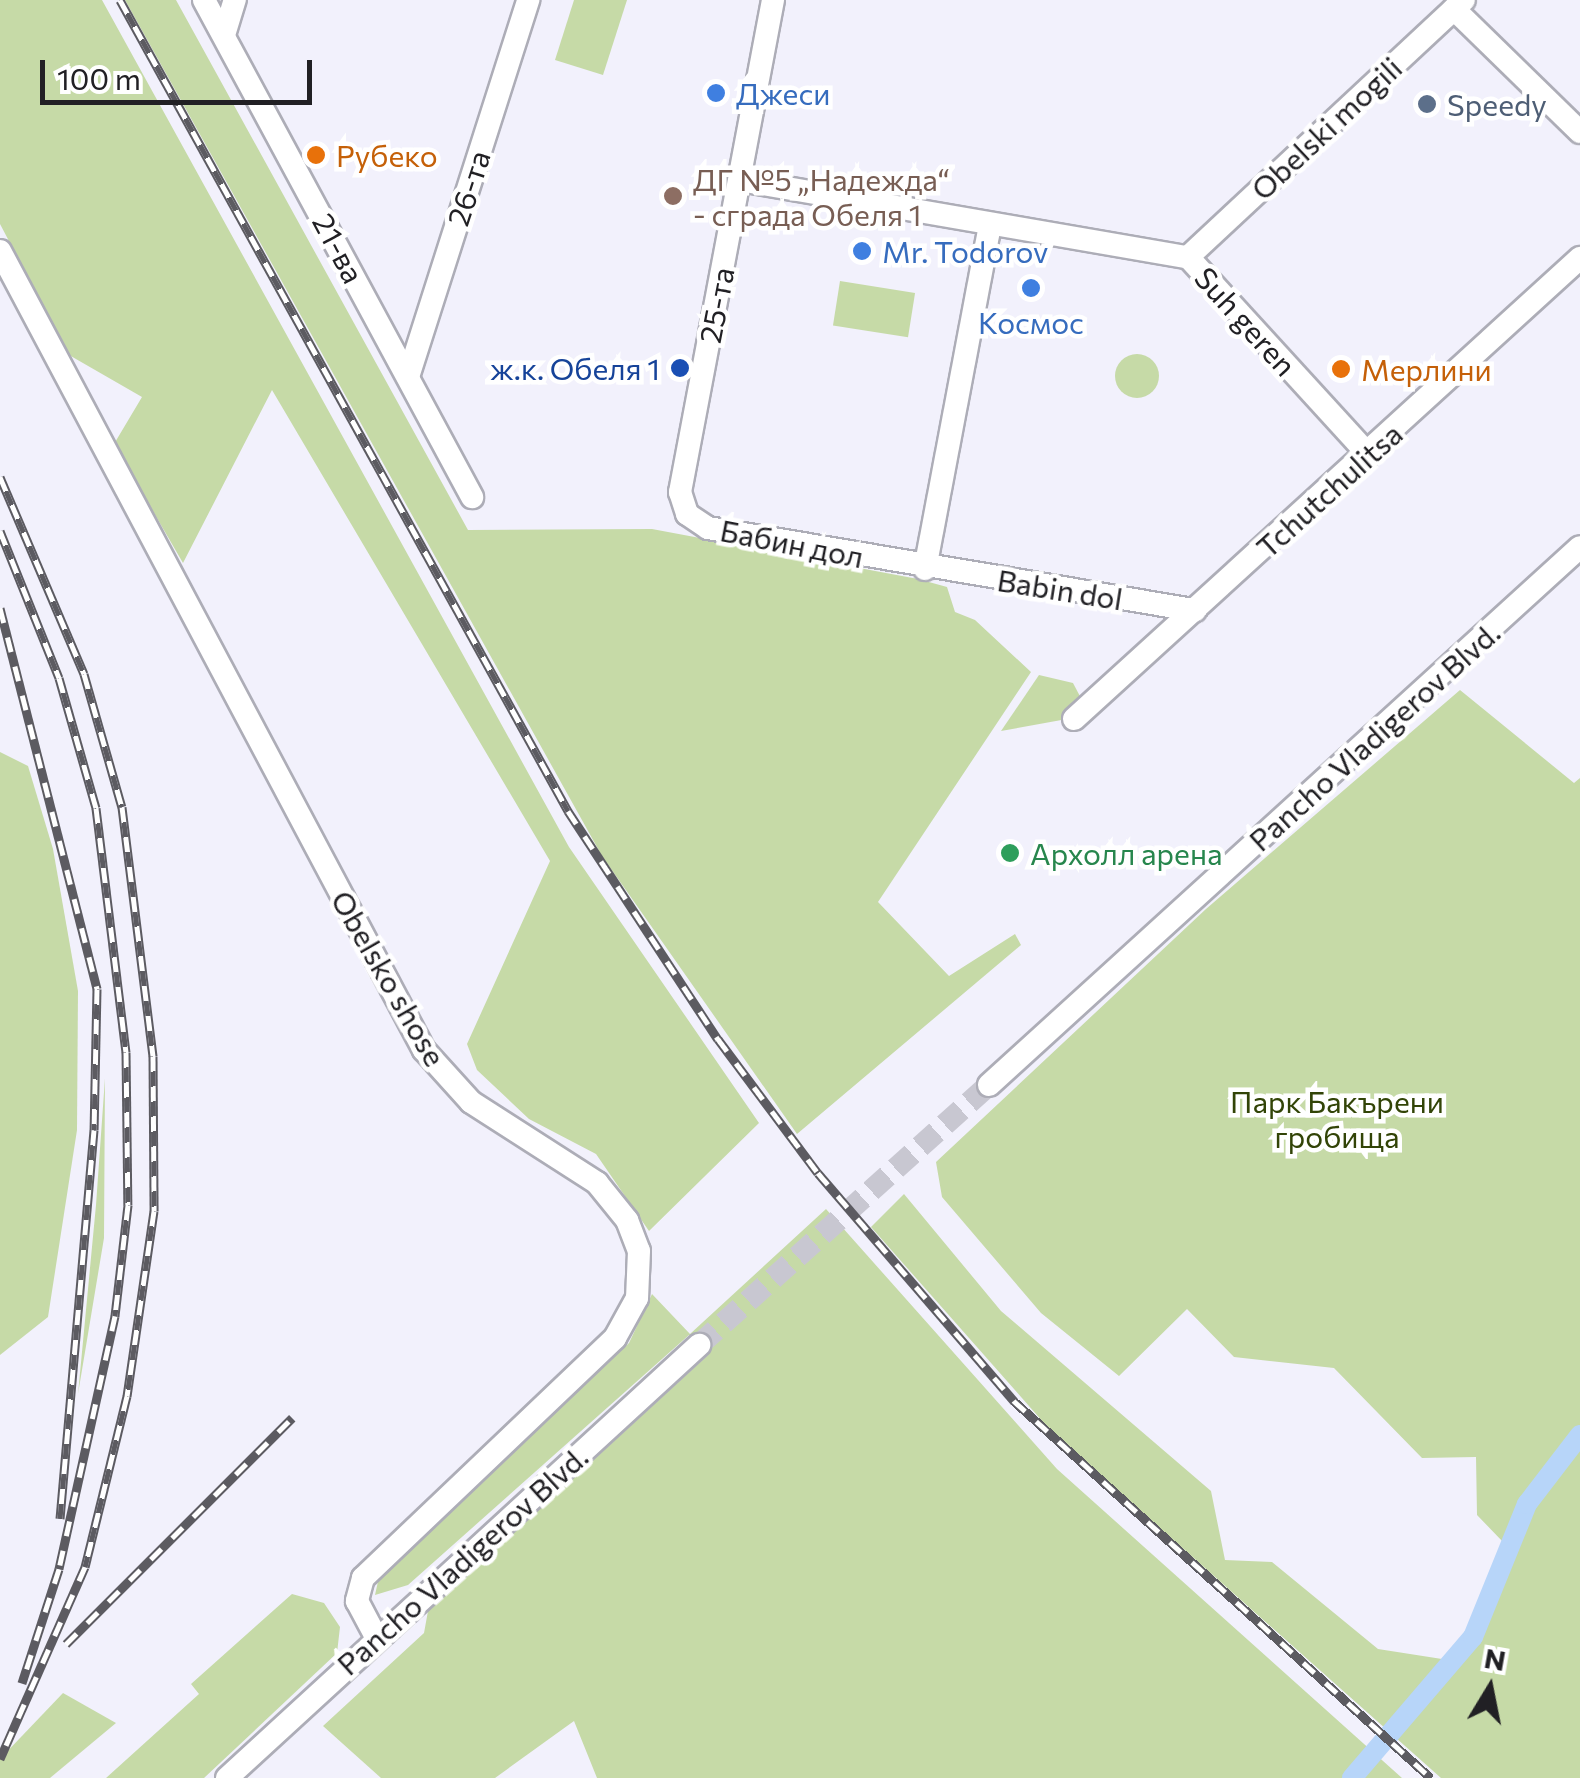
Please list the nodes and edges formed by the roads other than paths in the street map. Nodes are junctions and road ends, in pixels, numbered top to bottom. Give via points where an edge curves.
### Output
1 (204, 0) edge
2 (235, 0) edge
3 (528, 0) edge
4 (773, 0) edge
5 (1459, 5) edge
6 (224, 35) junction
7 (1580, 132) edge
8 (740, 180) junction
9 (990, 224) junction
10 (0, 251) edge
11 (1188, 257) junction
12 (1580, 258) edge
13 (408, 377) junction
14 (1368, 456) junction
15 (680, 492) joint
16 (472, 497) dead end
17 (1580, 547) edge
18 (925, 568) junction
19 (1195, 610) junction
20 (1074, 719) dead end
21 (989, 1086) tunnel mouth
22 (699, 1345) tunnel mouth
23 (376, 1636) junction
24 (227, 1778) edge

1 - 6 street, 21-ва
2 - 6 street
3 - 13 street, 26-та
4 - 8 street, 25-та
5 - 7 street
5 - 11 street, Obelski mogili
6 - 13 street, 21-ва
8 - 9 street, Suh geren
8 - 15 street, 25-та
9 - 11 street, Suh geren
9 - 18 street
10 - 23 street, Obelsko shose via 424,1050 471,1102 597,1183 627,1220 638,1250 637,1298 615,1338 363,1578 357,1601
11 - 14 street, Suh geren
12 - 14 street, Tchutchulitsa
13 - 16 street, 21-ва
14 - 19 street, Tchutchulitsa
15 - 18 street, Бабин дол via 687,514 708,528
17 - 21 street, Pancho Vladigerov Blvd.
18 - 19 street, Babin dol
19 - 20 street, Tchutchulitsa
22 - 23 street, Pancho Vladigerov Blvd.
23 - 24 street, Pancho Vladigerov Blvd.

